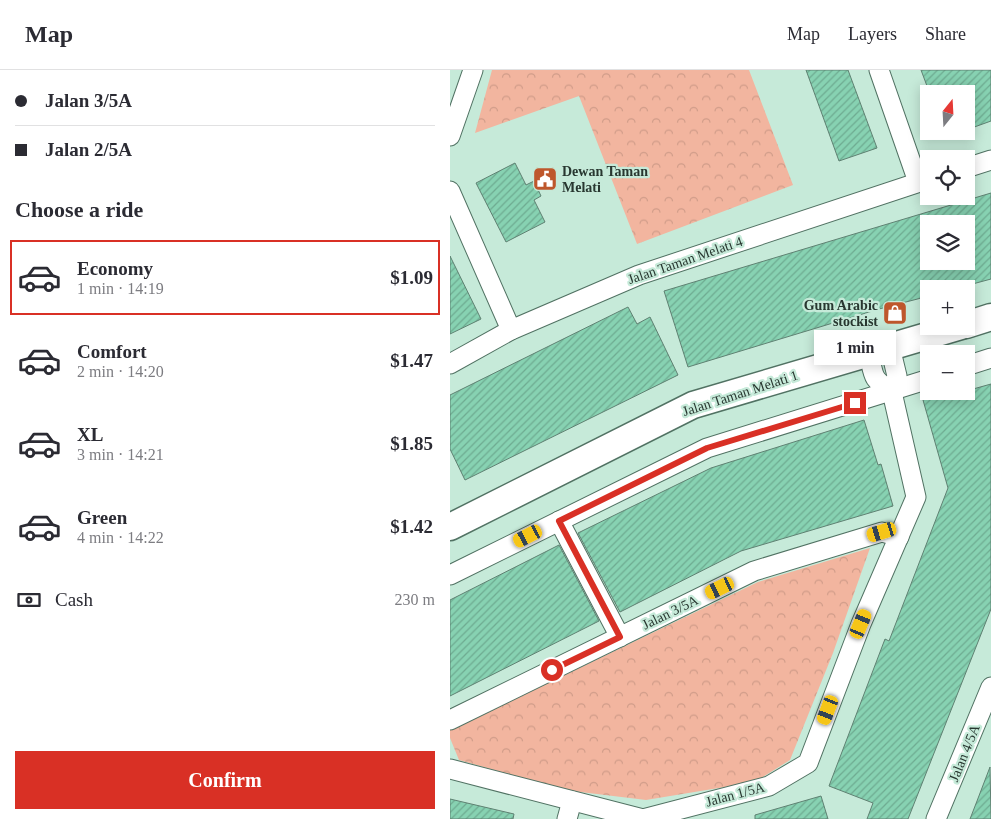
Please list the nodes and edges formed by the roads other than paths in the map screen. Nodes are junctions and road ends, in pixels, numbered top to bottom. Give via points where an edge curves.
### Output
1 (473, 70) edge
2 (879, 70) edge
3 (450, 136) edge
4 (991, 160) edge
5 (975, 165) edge
6 (920, 170) edge
7 (920, 181) edge
8 (450, 190) edge
9 (991, 317) edge
10 (975, 322) edge
11 (511, 330) junction
12 (931, 335) edge
13 (880, 350) junction
14 (991, 358) edge
15 (975, 363) edge
16 (450, 364) edge
17 (920, 382) edge
18 (892, 392) junction
19 (559, 521) junction
20 (451, 526) edge
21 (898, 537) junction
22 (450, 575) edge
23 (620, 637) junction
24 (991, 686) edge
25 (450, 720) edge
26 (450, 769) edge
27 (569, 810) edge
28 (936, 819) edge

1 - 3 street
2 - 6 street
4 - 5 street
7 - 11 street, Jalan Taman Melati 4 via 639,275
8 - 11 street
9 - 10 street
11 - 16 street, Jalan Taman Melati 4
12 - 13 street, Jalan Taman Melati 1
13 - 18 street via 874,377
13 - 20 street, Jalan Taman Melati 1 via 692,406
14 - 15 street
17 - 18 street
18 - 19 street via 707,448
18 - 21 street, Jalan 1/5A via 916,497
19 - 22 street
19 - 23 street
21 - 23 street, Jalan 3/5A via 882,532 754,571
21 - 27 street, Jalan 1/5A via 808,763 769,786 644,819
23 - 25 street, Jalan 3/5A
24 - 28 street, Jalan 4/5A
26 - 27 street, Jalan 1/5A

